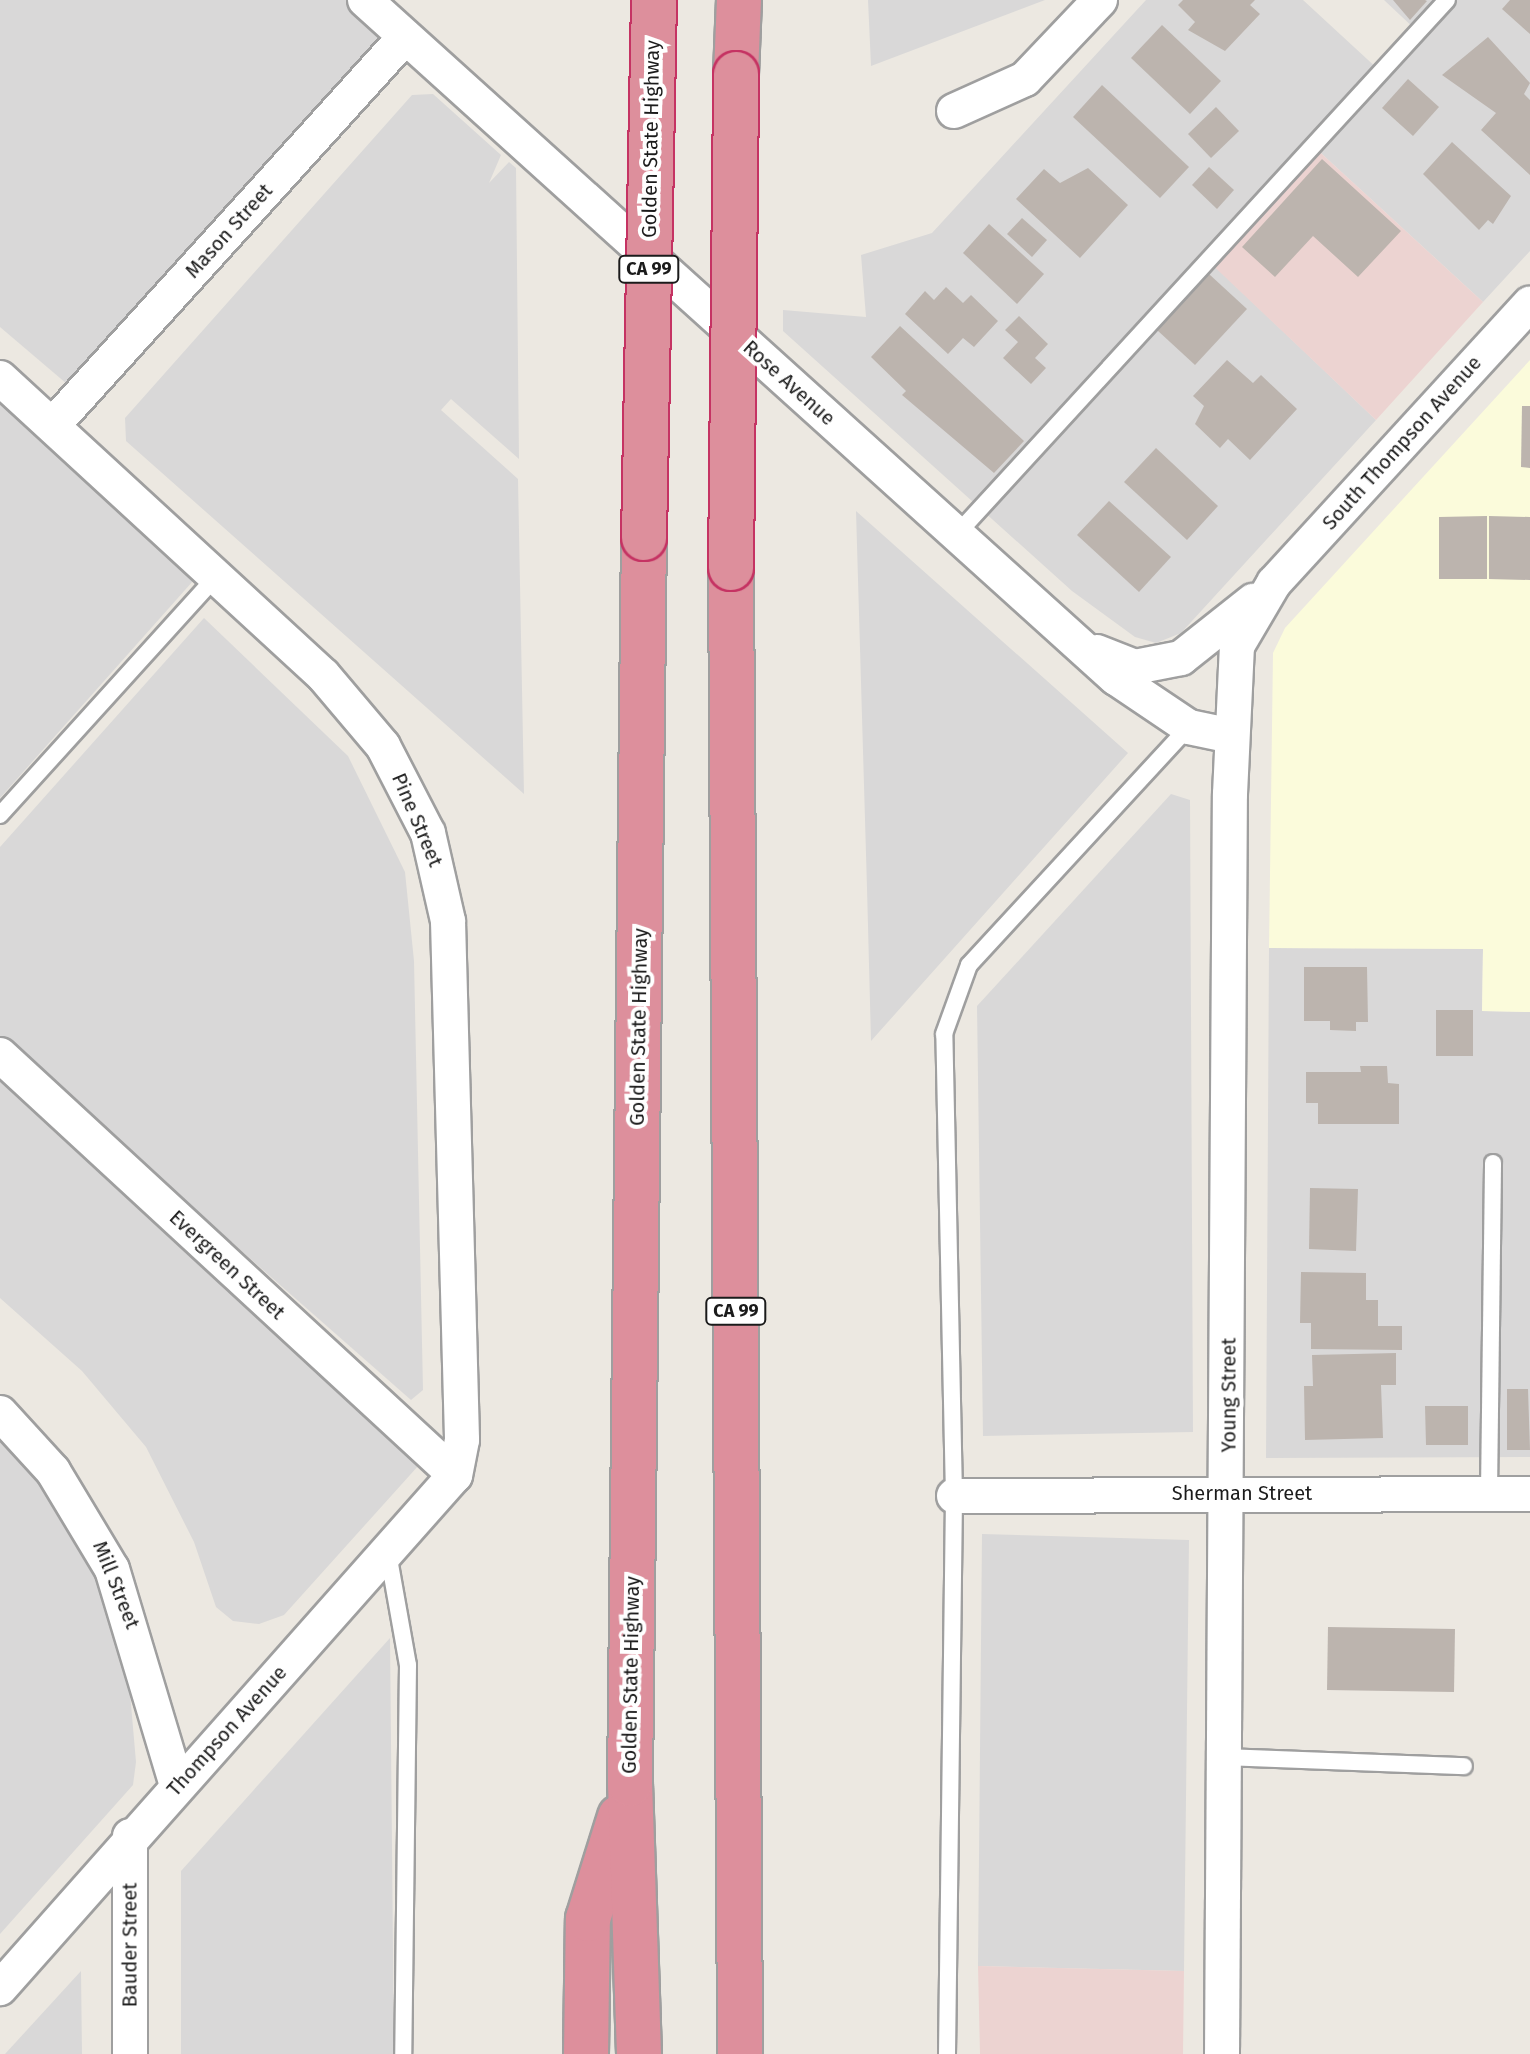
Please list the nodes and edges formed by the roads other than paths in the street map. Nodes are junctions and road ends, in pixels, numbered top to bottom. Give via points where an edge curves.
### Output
1 (365, 0) edge
2 (654, 0) edge
3 (739, 0) edge
4 (1100, 0) edge
5 (1447, 0) edge
6 (405, 37) junction
7 (954, 111) dead end
8 (1530, 304) edge
9 (0, 378) edge
10 (53, 425) junction
11 (956, 535) junction
12 (217, 576) junction
13 (1274, 583) junction
14 (1066, 633) junction
15 (1189, 727) junction
16 (1232, 736) junction
17 (0, 815) edge
18 (0, 1055) edge
19 (1493, 1163) dead end
20 (0, 1413) edge
21 (455, 1475) junction
22 (1228, 1493) junction
23 (1489, 1493) junction
24 (1530, 1494) edge
25 (954, 1496) junction
26 (388, 1553) junction
27 (1225, 1757) junction
28 (1464, 1766) dead end
29 (630, 1784) junction
30 (177, 1785) junction
31 (130, 1836) junction
32 (0, 1988) edge
33 (130, 2054) edge
34 (403, 2054) edge
35 (586, 2054) edge
36 (639, 2054) edge
37 (740, 2054) edge
38 (947, 2054) edge
39 (1222, 2054) edge

1 - 6 street, Rose Avenue
2 - 29 highway, Golden State Highway / CA 99, bridge
3 - 37 highway, CA 99, bridge via 731,568
4 - 7 street via 1025,79
5 - 11 lane
6 - 10 street, Mason Street
6 - 11 street, Rose Avenue
8 - 13 street, South Thompson Avenue
9 - 10 street, Pine Street
10 - 12 street, Pine Street
11 - 14 street, Rose Avenue
12 - 17 lane
12 - 21 street, Pine Street via 374,734 407,786 441,875 449,936 462,1440
13 - 14 street, South Thompson Avenue via 1181,658 1157,666 1135,667
13 - 16 street, South Thompson Avenue via 1237,646
14 - 15 street, Rose Avenue
15 - 16 street, Rose Avenue
15 - 25 lane via 969,965 944,1034
16 - 22 street, Young Street
18 - 21 street, Evergreen Street
19 - 23 lane
20 - 30 street, Mill Street via 53,1471 112,1569
21 - 26 street, Thompson Avenue
22 - 23 street, Sherman Street
22 - 25 street, Sherman Street
22 - 27 street, Young Street
23 - 24 street, Sherman Street
25 - 38 lane
26 - 30 street, Thompson Avenue
26 - 34 lane via 408,1665
27 - 28 lane
27 - 39 street, Young Street
29 - 35 highway via 588,1919
29 - 36 highway, Golden State Highway / CA 99
30 - 31 street, Thompson Avenue
31 - 32 street, Thompson Avenue
31 - 33 street, Bauder Street

